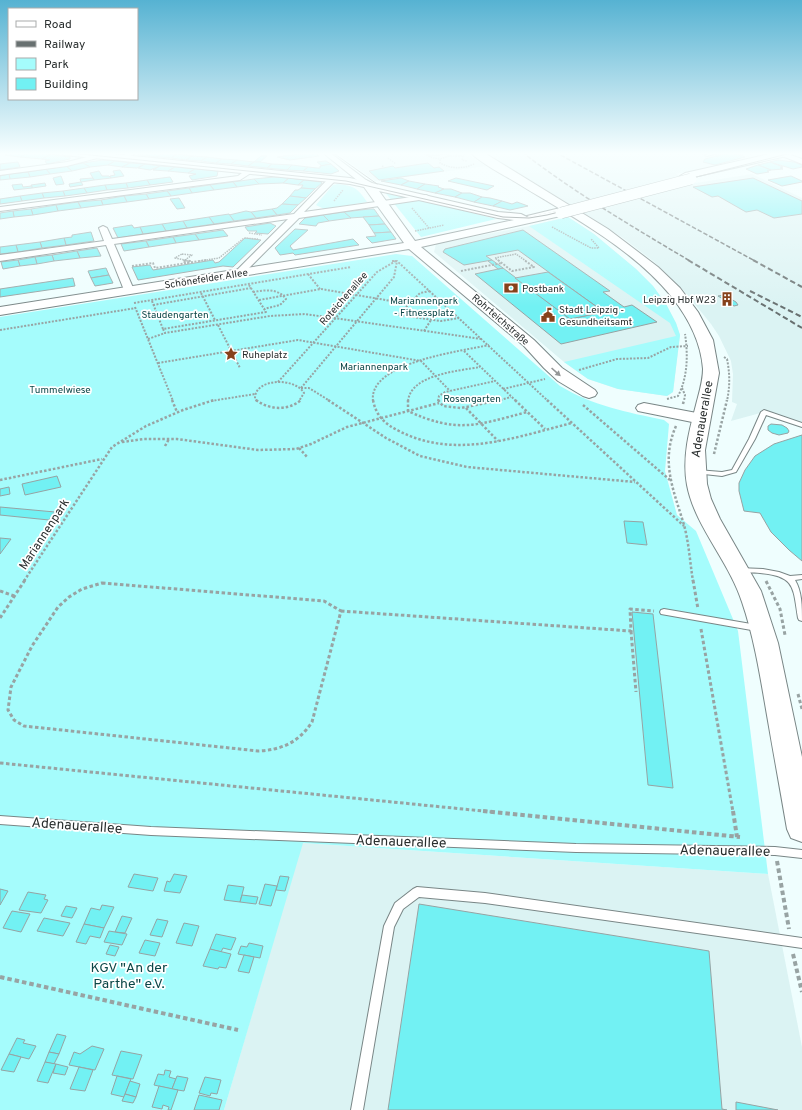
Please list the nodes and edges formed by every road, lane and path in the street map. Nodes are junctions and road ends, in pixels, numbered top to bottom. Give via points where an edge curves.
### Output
1 (40, 204) edge
2 (307, 204) edge
3 (383, 204) joint
4 (407, 204) edge
5 (453, 204) edge
6 (559, 204) edge
7 (585, 204) edge
8 (0, 209) edge
9 (298, 215) junction
10 (520, 218) junction
11 (549, 225) dead end
12 (102, 228) dead end
13 (425, 233) dead end
14 (588, 236) dead end
15 (273, 240) junction
16 (108, 243) junction
17 (412, 245) junction
18 (501, 253) dead end
19 (505, 256) junction
20 (0, 258) edge
21 (185, 260) junction
22 (397, 261) junction
23 (188, 263) junction
24 (502, 263) junction
25 (119, 268) junction
26 (240, 272) junction
27 (447, 274) junction
28 (309, 275) dead end
29 (251, 288) junction
30 (321, 289) junction
31 (129, 290) junction
32 (430, 291) junction
33 (253, 292) junction
34 (201, 293) junction
35 (356, 295) junction
36 (284, 296) junction
37 (203, 297) junction
38 (376, 298) junction
39 (259, 300) junction
40 (152, 301) junction
41 (134, 304) junction
42 (409, 304) junction
43 (153, 305) junction
44 (136, 308) junction
45 (264, 309) junction
46 (0, 311) edge
47 (266, 312) junction
48 (270, 316) junction
49 (336, 318) junction
50 (459, 318) junction
51 (215, 320) junction
52 (431, 320) junction
53 (357, 321) junction
54 (218, 325) junction
55 (163, 329) junction
56 (0, 330) edge
57 (424, 331) junction
58 (165, 333) junction
59 (684, 333) dead end
60 (148, 339) junction
61 (482, 339) junction
62 (315, 343) junction
63 (489, 345) junction
64 (707, 345) junction
65 (337, 346) junction
66 (687, 346) junction
67 (231, 350) junction
68 (463, 351) junction
69 (421, 361) junction
70 (158, 363) junction
71 (480, 367) junction
72 (240, 368) dead end
73 (560, 376) junction
74 (437, 377) junction
75 (495, 381) junction
76 (278, 382) junction
77 (529, 383) junction
78 (301, 388) junction
79 (503, 389) junction
80 (450, 391) junction
81 (255, 394) junction
82 (511, 397) junction
83 (585, 398) joint
84 (439, 403) junction
85 (650, 404) joint
86 (725, 404) dead end
87 (466, 408) junction
88 (408, 411) junction
89 (177, 412) junction
90 (527, 412) junction
91 (702, 415) junction
92 (380, 417) junction
93 (362, 422) junction
94 (481, 423) junction
95 (573, 423) junction
96 (802, 425) edge
97 (674, 428) dead end
98 (546, 430) junction
99 (169, 439) junction
100 (498, 441) junction
101 (120, 442) junction
102 (165, 446) dead end
103 (299, 448) junction
104 (308, 458) dead end
105 (103, 459) junction
106 (713, 459) dead end
107 (695, 472) junction
108 (0, 480) edge
109 (671, 480) junction
110 (637, 482) junction
111 (684, 526) junction
112 (740, 570) junction
113 (802, 577) edge
114 (789, 578) junction
115 (0, 591) edge
116 (14, 596) junction
117 (341, 611) junction
118 (664, 612) joint
119 (0, 618) edge
120 (699, 618) junction
121 (802, 618) edge
122 (761, 628) junction
123 (631, 631) junction
124 (636, 692) dead end
125 (0, 763) edge
126 (0, 820) edge
127 (802, 829) edge
128 (737, 837) junction
129 (744, 838) dead end
130 (775, 851) junction
131 (802, 854) edge
132 (791, 942) junction
133 (802, 943) edge
134 (0, 977) edge
135 (802, 992) edge
136 (238, 1030) dead end
137 (357, 1110) edge

1 - 8 street
2 - 9 street
3 - 9 street
3 - 17 main road, Rohrteichstraße
4 - 13 path via 429,228
5 - 10 main road
6 - 64 main road, Adenauerallee via 637,255 660,276 700,328
7 - 10 main road, Schönefelder Allee, bridge
9 - 15 street
9 - 16 street
10 - 17 main road, Schönefelder Allee
11 - 14 path via 591,248 599,248
12 - 16 street
15 - 23 path via 244,238 219,258
15 - 26 street
16 - 20 street
16 - 25 street
17 - 26 main road, Schönefelder Allee
17 - 27 main road, Rohrteichstraße
18 - 19 path
19 - 24 path via 495,258
19 - 24 path via 516,254 534,267 512,271
21 - 21 path via 180,259 175,258 182,254 192,255
21 - 23 path via 190,261
22 - 32 path
22 - 35 path, Roteichenallee via 377,272
22 - 38 path via 394,277
23 - 25 path via 156,268 153,263
24 - 27 path
25 - 31 street
26 - 31 main road, Schönefelder Allee
27 -> 73 main road, Rohrteichstraße via 530,343
28 - 30 path
29 - 33 path
29 - 34 path via 249,285
29 - 37 path
30 - 35 path
30 - 36 path
31 - 41 path
31 - 46 main road, Schönefelder Allee
32 - 42 path via 420,293
32 - 50 path
33 - 36 path via 275,291
33 - 39 path
34 - 37 path
34 - 40 path
35 - 38 path
35 - 49 path, Roteichenallee
36 - 39 path
36 - 45 path via 285,302 281,305
37 - 43 path
37 - 51 path
38 - 42 path
38 - 53 path
39 - 45 path
40 - 41 path
40 - 43 path
41 - 44 path
42 - 52 path via 398,315
43 - 55 path
44 - 56 path
44 - 60 path
45 - 47 path
47 - 48 path
47 - 51 path
48 - 49 path via 305,314
48 - 54 path
49 - 53 path
49 - 62 path, Roteichenallee
50 - 52 path
50 - 61 path
51 - 55 path
52 - 57 path
53 - 57 path
53 - 65 path
54 - 58 path
54 - 67 path
55 - 58 path
57 - 61 path
58 - 60 path
59 - 66 path
60 - 70 path
61 - 63 path
62 - 65 path
62 - 67 path via 290,340
62 - 76 path, Roteichenallee
63 - 68 path
63 - 77 path
64 - 66 path
64 - 91 main road, Adenauerallee via 711,372
65 - 69 path
65 - 78 path
66 - 73 path via 671,347 648,358 617,359
66 - 85 path via 680,394
67 - 70 path
67 - 72 path
68 - 69 path
68 - 71 path
69 - 74 path
69 - 92 path via 395,370 380,382 374,391 373,400
70 - 89 path
71 - 74 path
71 - 75 path
73 - 83 main road, Rohrteichstraße
74 - 80 path
74 - 88 path via 421,382 412,390 409,395
75 - 79 path
75 - 80 path
76 - 78 path
76 - 81 path, Roteichenallee via 262,387
77 - 79 path
77 - 95 path
78 - 81 path via 304,393 300,400 281,407 261,404 255,400
78 - 93 path via 315,391
79 - 82 path
80 - 84 path via 440,395 437,399
81 - 89 path, Mariannenpark via 216,399
82 - 87 path
82 - 90 path
83 - 109 path
84 - 87 path via 450,408
84 - 88 path
85 - 91 main road
86 - 106 path
87 - 94 path
88 - 92 path
88 - 94 path via 442,424 464,426
89 - 101 path, Mariannenpark via 146,426
90 - 94 path
90 - 98 path
91 - 107 main road, Adenauerallee via 694,457
92 - 93 path
92 - 100 path via 396,430 430,442 467,445
93 - 103 path
93 - 110 path via 420,456 467,467
94 - 100 path
95 - 98 path
95 - 110 path
96 - 107 lane via 764,412 734,471 722,474
97 - 109 path via 669,455
98 - 100 path
99 - 101 path
99 - 102 path
99 - 103 path via 209,442 252,450
101 - 105 path, Mariannenpark via 112,447
103 - 104 path
105 - 108 path
105 - 116 path, Mariannenpark
107 - 112 main road, Adenauerallee via 701,499
109 - 111 path
110 - 111 path
111 - 120 path
112 - 114 lane via 768,571
112 - 122 main road, Adenauerallee via 753,600
113 - 114 lane
114 - 121 lane via 796,587
115 - 116 path
116 - 119 path, Mariannenpark
117 - 117 path via 312,722 305,734 295,742 272,751 24,726 14,720 8,710 11,687 32,646 58,607 69,597 90,586 102,584 324,601
117 - 123 path
118 - 120 lane
118 - 123 path via 630,609
120 - 122 lane
120 - 128 path
122 - 127 main road, Adenauerallee via 774,679
123 - 124 path
125 - 128 path
126 - 130 lane, Adenauerallee via 190,833 576,848
128 - 129 path
130 - 131 lane, Adenauerallee
130 - 132 path
132 - 133 lane
132 - 135 path
132 - 137 lane via 484,898 416,892 399,906 389,926
134 - 136 path

